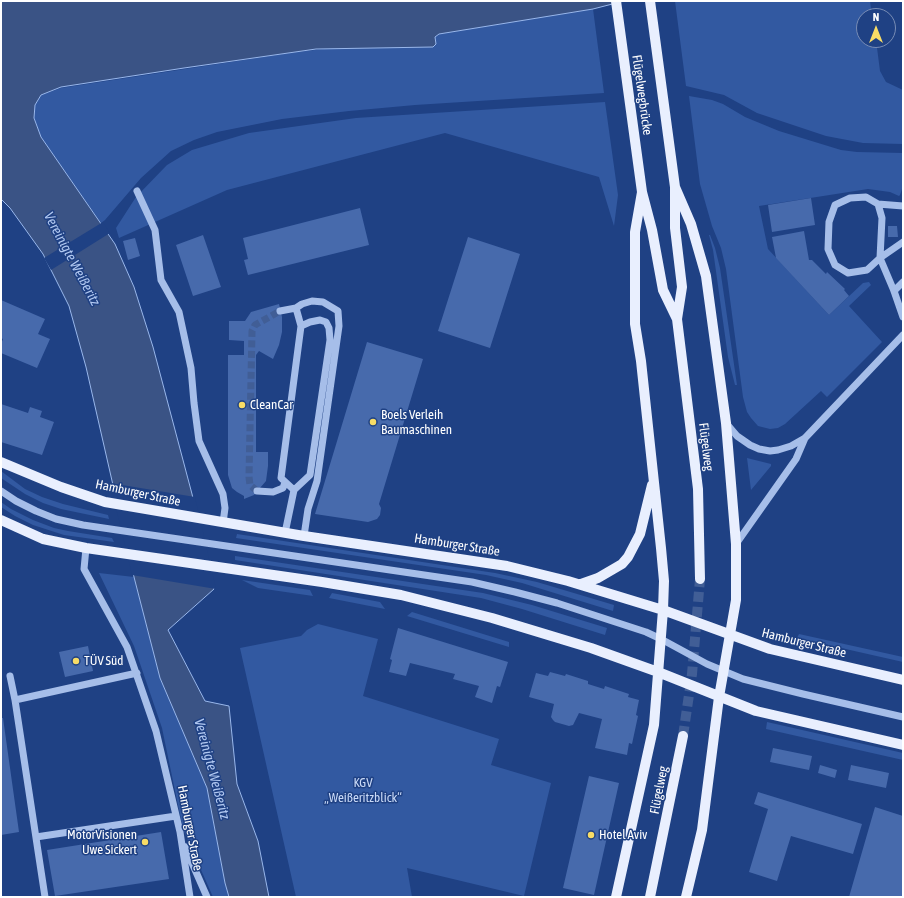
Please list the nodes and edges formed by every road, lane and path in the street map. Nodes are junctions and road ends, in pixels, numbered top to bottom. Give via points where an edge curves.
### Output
1 (616, 1) edge
2 (650, 1) edge
3 (675, 187) junction
4 (137, 191) dead end
5 (642, 192) junction
6 (878, 204) junction
7 (903, 206) edge
8 (903, 242) edge
9 (880, 258) junction
10 (903, 282) edge
11 (894, 291) junction
12 (296, 308) junction
13 (280, 311) tunnel mouth
14 (903, 317) edge
15 (677, 319) junction
16 (301, 326) junction
17 (903, 335) edge
18 (726, 423) junction
19 (805, 438) junction
20 (1, 462) edge
21 (654, 476) junction
22 (285, 482) junction
23 (294, 490) junction
24 (1, 491) edge
25 (257, 491) dead end
26 (1, 520) edge
27 (223, 523) junction
28 (285, 533) junction
29 (304, 536) junction
30 (736, 544) junction
31 (86, 548) junction
32 (700, 579) tunnel mouth
33 (581, 584) junction
34 (663, 610) junction
35 (730, 635) junction
36 (660, 639) junction
37 (724, 671) junction
38 (658, 672) junction
39 (137, 673) junction
40 (10, 676) dead end
41 (903, 680) edge
42 (719, 697) junction
43 (15, 700) junction
44 (903, 717) edge
45 (683, 736) tunnel mouth
46 (903, 745) edge
47 (176, 816) junction
48 (36, 837) junction
49 (181, 837) junction
50 (45, 897) edge
51 (190, 897) edge
52 (207, 897) edge
53 (616, 897) edge
54 (650, 897) edge
55 (686, 897) edge

1 - 5 main road, Flügelwegbrücke
2 - 3 main road, Flügelwegbrücke
3 - 15 main road, Flügelweg via 675,228 682,287
3 - 18 main road via 691,224 706,276
4 - 27 street via 155,230 161,280 179,312 191,368 200,441 223,494
5 - 15 main road, Flügelweg via 663,290
5 - 21 main road via 635,232 635,324
6 - 7 street
6 - 9 street via 882,218
6 - 9 street via 866,197 850,198 835,205 829,222 828,249 836,265 848,273 867,270
8 - 9 street
9 - 11 street
10 - 11 street
11 - 14 street
12 - 13 street
12 - 16 street
12 - 29 street via 312,301 323,302 338,311 339,326 317,481 308,509
15 - 32 main road, Flügelweg via 698,489
16 - 22 street via 281,478
16 - 23 street via 320,320 326,322 329,328 329,347 310,475
17 - 19 street, Flügelweg
18 - 19 street, Flügelweg via 737,436 750,445 764,450 778,450
18 - 30 main road
19 - 30 street, Flügelweg via 796,459
20 - 27 main road, Hamburger Straße via 105,502
21 - 33 main road via 640,534 628,557 609,572
21 - 34 main road via 663,569
22 - 23 street
22 - 25 street via 282,488 273,492
23 - 28 street
24 - 36 street via 56,519 480,584 557,603
26 - 31 main road via 43,539
27 - 28 main road, Hamburger Straße
28 - 29 main road, Hamburger Straße
29 - 33 main road, Hamburger Straße via 507,566
30 - 35 main road via 736,596
31 - 38 main road via 401,595 492,618 591,648
31 - 39 street, Hamburger Straße via 84,568 127,647
33 - 34 main road, Hamburger Straße
34 - 35 main road, Hamburger Straße
34 - 36 main road
35 - 37 main road
35 - 41 main road, Hamburger Straße via 780,652
36 - 37 street
36 - 38 main road
37 - 42 main road
37 - 44 street via 776,688
38 - 42 main road
38 - 53 main road via 654,725
39 - 43 street
39 - 47 street, Hamburger Straße via 156,731
40 - 43 street
42 - 46 main road via 756,711
42 - 55 main road via 702,830
43 - 48 street
45 - 54 main road, Flügelweg
47 - 48 street
47 - 49 street, Hamburger Straße
48 - 50 street
49 - 51 street, Hamburger Straße
49 - 52 street

